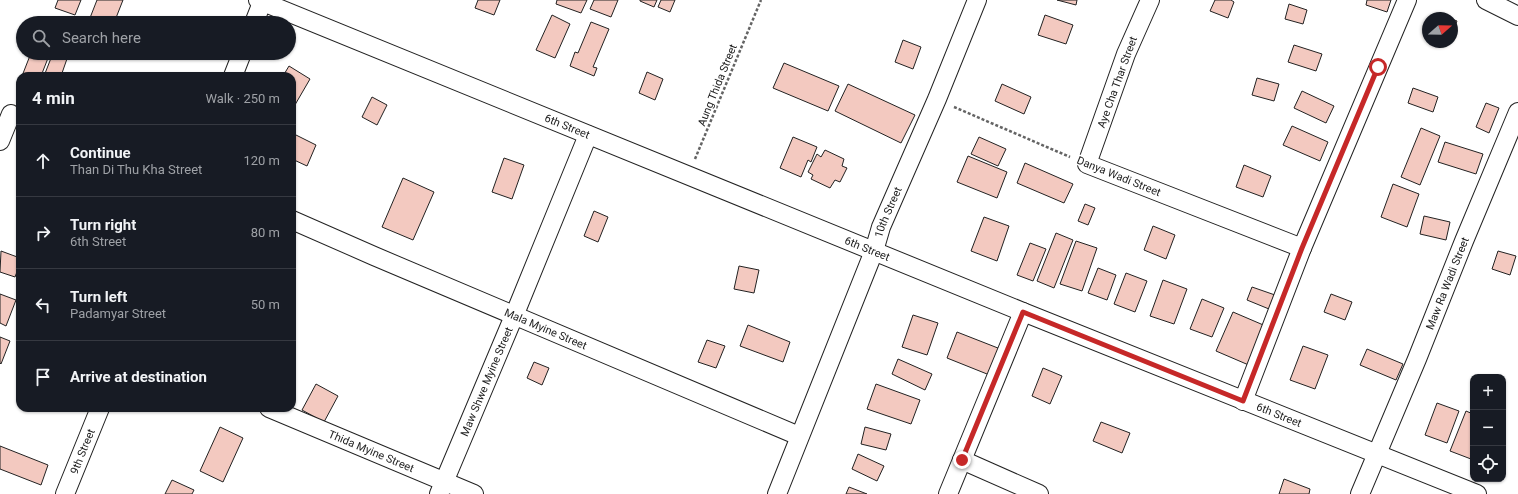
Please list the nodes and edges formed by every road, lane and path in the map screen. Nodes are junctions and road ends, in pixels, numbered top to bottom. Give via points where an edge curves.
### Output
1 (760, 0) edge
2 (977, 0) edge
3 (1150, 0) edge
4 (1407, 0) edge
5 (1486, 0) edge
6 (261, 1) edge
7 (256, 16) edge
8 (1518, 16) edge
9 (239, 60) edge
10 (235, 72) edge
11 (937, 99) junction
12 (1518, 112) edge
13 (10, 113) edge
14 (588, 135) junction
15 (0, 141) edge
16 (1087, 164) junction
17 (688, 176) junction
18 (296, 222) edge
19 (1302, 248) junction
20 (874, 252) junction
21 (1023, 312) junction
22 (514, 316) junction
23 (1243, 401) junction
24 (98, 412) edge
25 (278, 412) edge
26 (799, 436) junction
27 (1377, 454) junction
28 (962, 460) junction
29 (442, 488) edge
30 (65, 494) edge
31 (474, 494) edge
32 (777, 494) edge
33 (948, 494) edge
34 (1039, 494) edge
35 (1360, 494) edge
36 (1478, 494) edge

1 - 17 path, Aung Thida Street
2 - 11 street, 10th Street
3 - 16 street, Aye Cha Thar Street via 1126,54
4 - 19 street
5 - 8 street
6 - 7 street
6 - 14 street, 6th Street
9 - 10 street
11 - 16 path, Danya Wadi Street
11 - 20 street, 10th Street via 881,227
12 - 27 street, Maw Ra Wadi Street
13 - 15 street
14 - 17 street, 6th Street
14 - 22 street, Maw Shwe Myine Street
16 - 19 street, Danya Wadi Street
17 - 20 street, 6th Street
18 - 22 street, Mala Myine Street
19 - 23 street
20 - 21 street, 6th Street
20 - 26 street, 10th Street
21 - 23 street, 6th Street
21 - 28 street
22 - 26 street, Mala Myine Street
22 - 29 street, Maw Shwe Myine Street
23 - 27 street, 6th Street
24 - 30 street, 9th Street
25 - 29 street, Thida Myine Street
26 - 32 street, 10th Street
27 - 35 street, Maw Ra Wadi Street
27 - 36 street, 6th Street
28 - 33 street
28 - 34 street
29 - 31 street, Thida Myine Street

